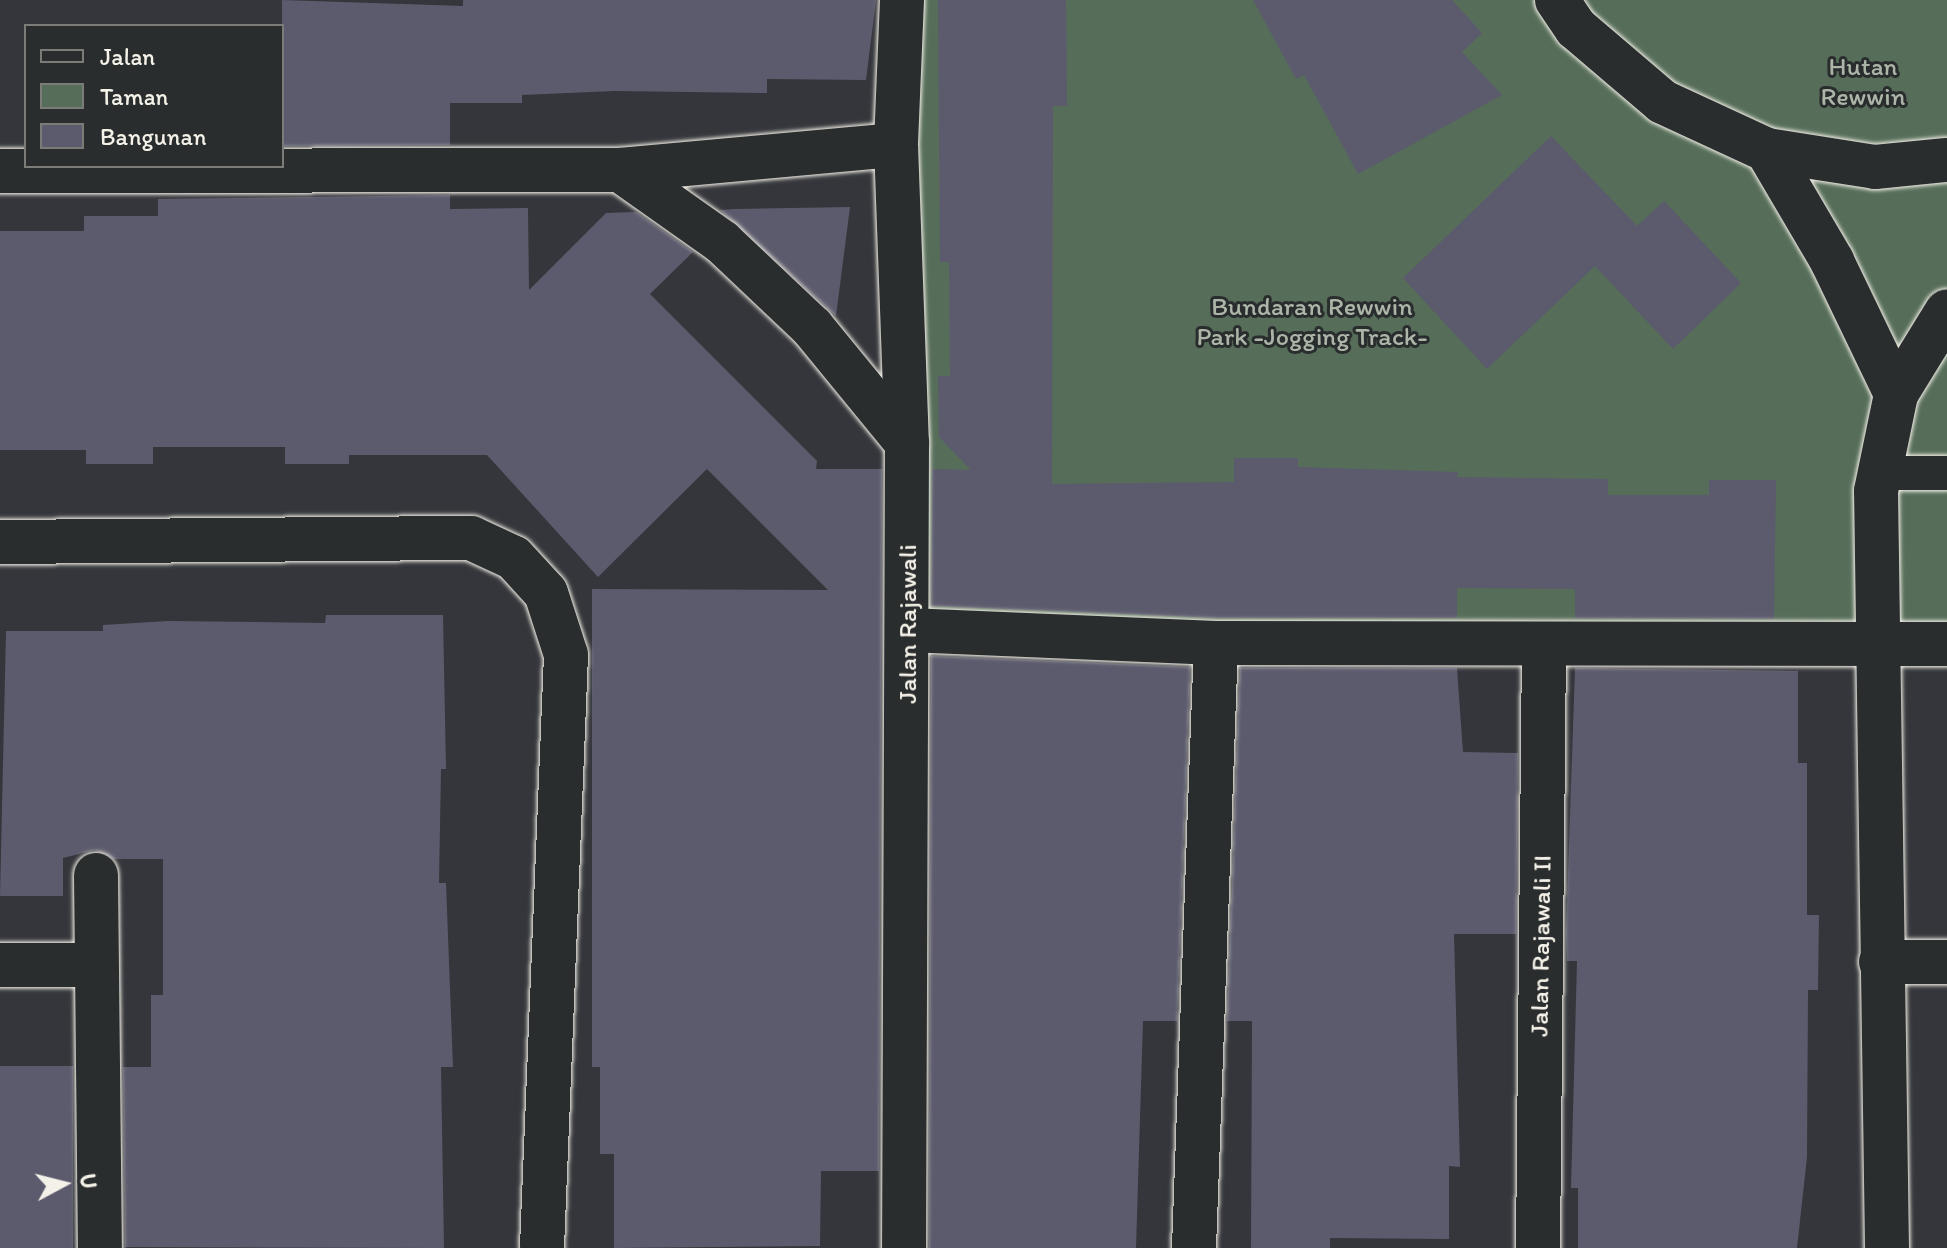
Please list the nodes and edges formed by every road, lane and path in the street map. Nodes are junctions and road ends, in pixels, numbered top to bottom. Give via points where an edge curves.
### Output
1 (902, 0) edge
2 (1557, 0) edge
3 (896, 145) junction
4 (1767, 150) junction
5 (1947, 160) edge
6 (620, 170) junction
7 (0, 171) edge
8 (1947, 311) edge
9 (1896, 394) junction
10 (907, 443) junction
11 (1880, 473) junction
12 (1947, 473) edge
13 (0, 542) edge
14 (908, 630) junction
15 (1216, 643) junction
16 (1544, 644) junction
17 (1947, 644) edge
18 (1877, 645) junction
19 (96, 875) dead end
20 (1881, 962) junction
21 (1947, 962) edge
22 (0, 965) edge
23 (94, 965) junction
24 (100, 1248) edge
25 (542, 1248) edge
26 (904, 1248) edge
27 (1194, 1248) edge
28 (1538, 1248) edge
29 (1887, 1248) edge

1 - 3 street, Jalan Rajawali
2 - 4 street via 1576,28 1663,102
3 - 6 street
3 - 10 street, Jalan Rajawali
4 - 5 street via 1875,167
4 - 9 street via 1832,261
6 - 7 street
6 - 10 street via 722,242 812,327
8 - 9 street
9 - 11 street
10 - 14 street, Jalan Rajawali
11 - 12 lane
11 - 18 street
13 - 25 street via 471,538 514,558 546,593 566,655
14 - 15 street
14 - 26 street, Jalan Rajawali
15 - 16 street
15 - 27 street
16 - 18 street
16 - 28 street, Jalan Rajawali II
17 - 18 street
18 - 20 street
19 - 23 street
20 - 21 street
20 - 29 street
22 - 23 street
23 - 24 street

